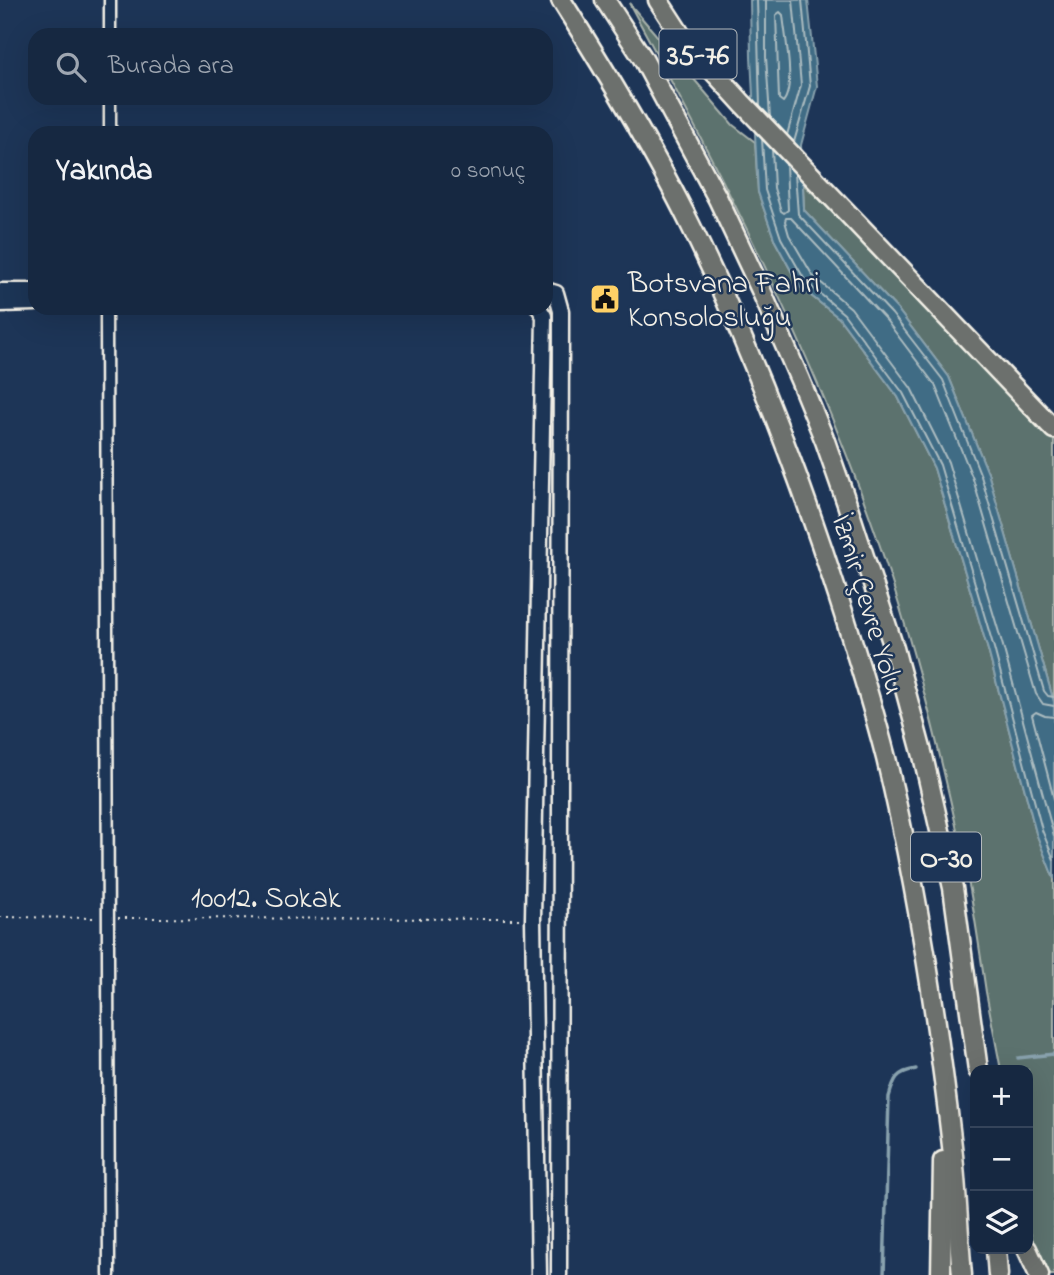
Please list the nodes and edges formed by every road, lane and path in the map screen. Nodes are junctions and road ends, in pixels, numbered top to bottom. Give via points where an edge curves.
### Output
1 (110, 0) edge
2 (562, 0) edge
3 (606, 0) edge
4 (618, 0) edge
5 (658, 0) edge
6 (110, 28) edge
7 (642, 57) junction
8 (110, 105) edge
9 (110, 126) edge
10 (0, 291) edge
11 (28, 291) edge
12 (553, 300) edge
13 (28, 303) edge
14 (0, 304) edge
15 (106, 315) edge
16 (543, 315) edge
17 (1054, 429) edge
18 (0, 917) edge
19 (108, 918) junction
20 (533, 919) junction
21 (962, 958) junction
22 (977, 1065) edge
23 (988, 1065) edge
24 (943, 1077) junction
25 (996, 1254) edge
26 (1029, 1254) edge
27 (109, 1275) edge
28 (539, 1275) edge
29 (559, 1275) edge
30 (941, 1275) edge
31 (962, 1275) edge
32 (998, 1275) edge
33 (1039, 1275) edge

1 - 6 street
2 - 24 highway, İzmir Çevre Yolu / O-30 via 689,222 814,519 886,758 916,901
3 - 7 highway, İzmir Çevre Yolu / O-30
4 - 7 highway
5 - 17 highway, 35-76 via 682,37 743,104
7 - 21 highway, İzmir Çevre Yolu / O-30 via 718,199 825,441 909,702 953,888
8 - 9 street
10 - 11 street
12 - 29 street via 561,311
13 - 14 street
15 - 19 street
16 - 20 street
18 - 19 path, 10012. Sokak
19 - 20 path, 10012. Sokak
19 - 27 street
20 - 28 street
21 - 22 highway, İzmir Çevre Yolu / O-30
21 - 23 highway
24 - 30 highway
24 - 31 highway, İzmir Çevre Yolu / O-30
25 - 32 highway
26 - 33 highway

